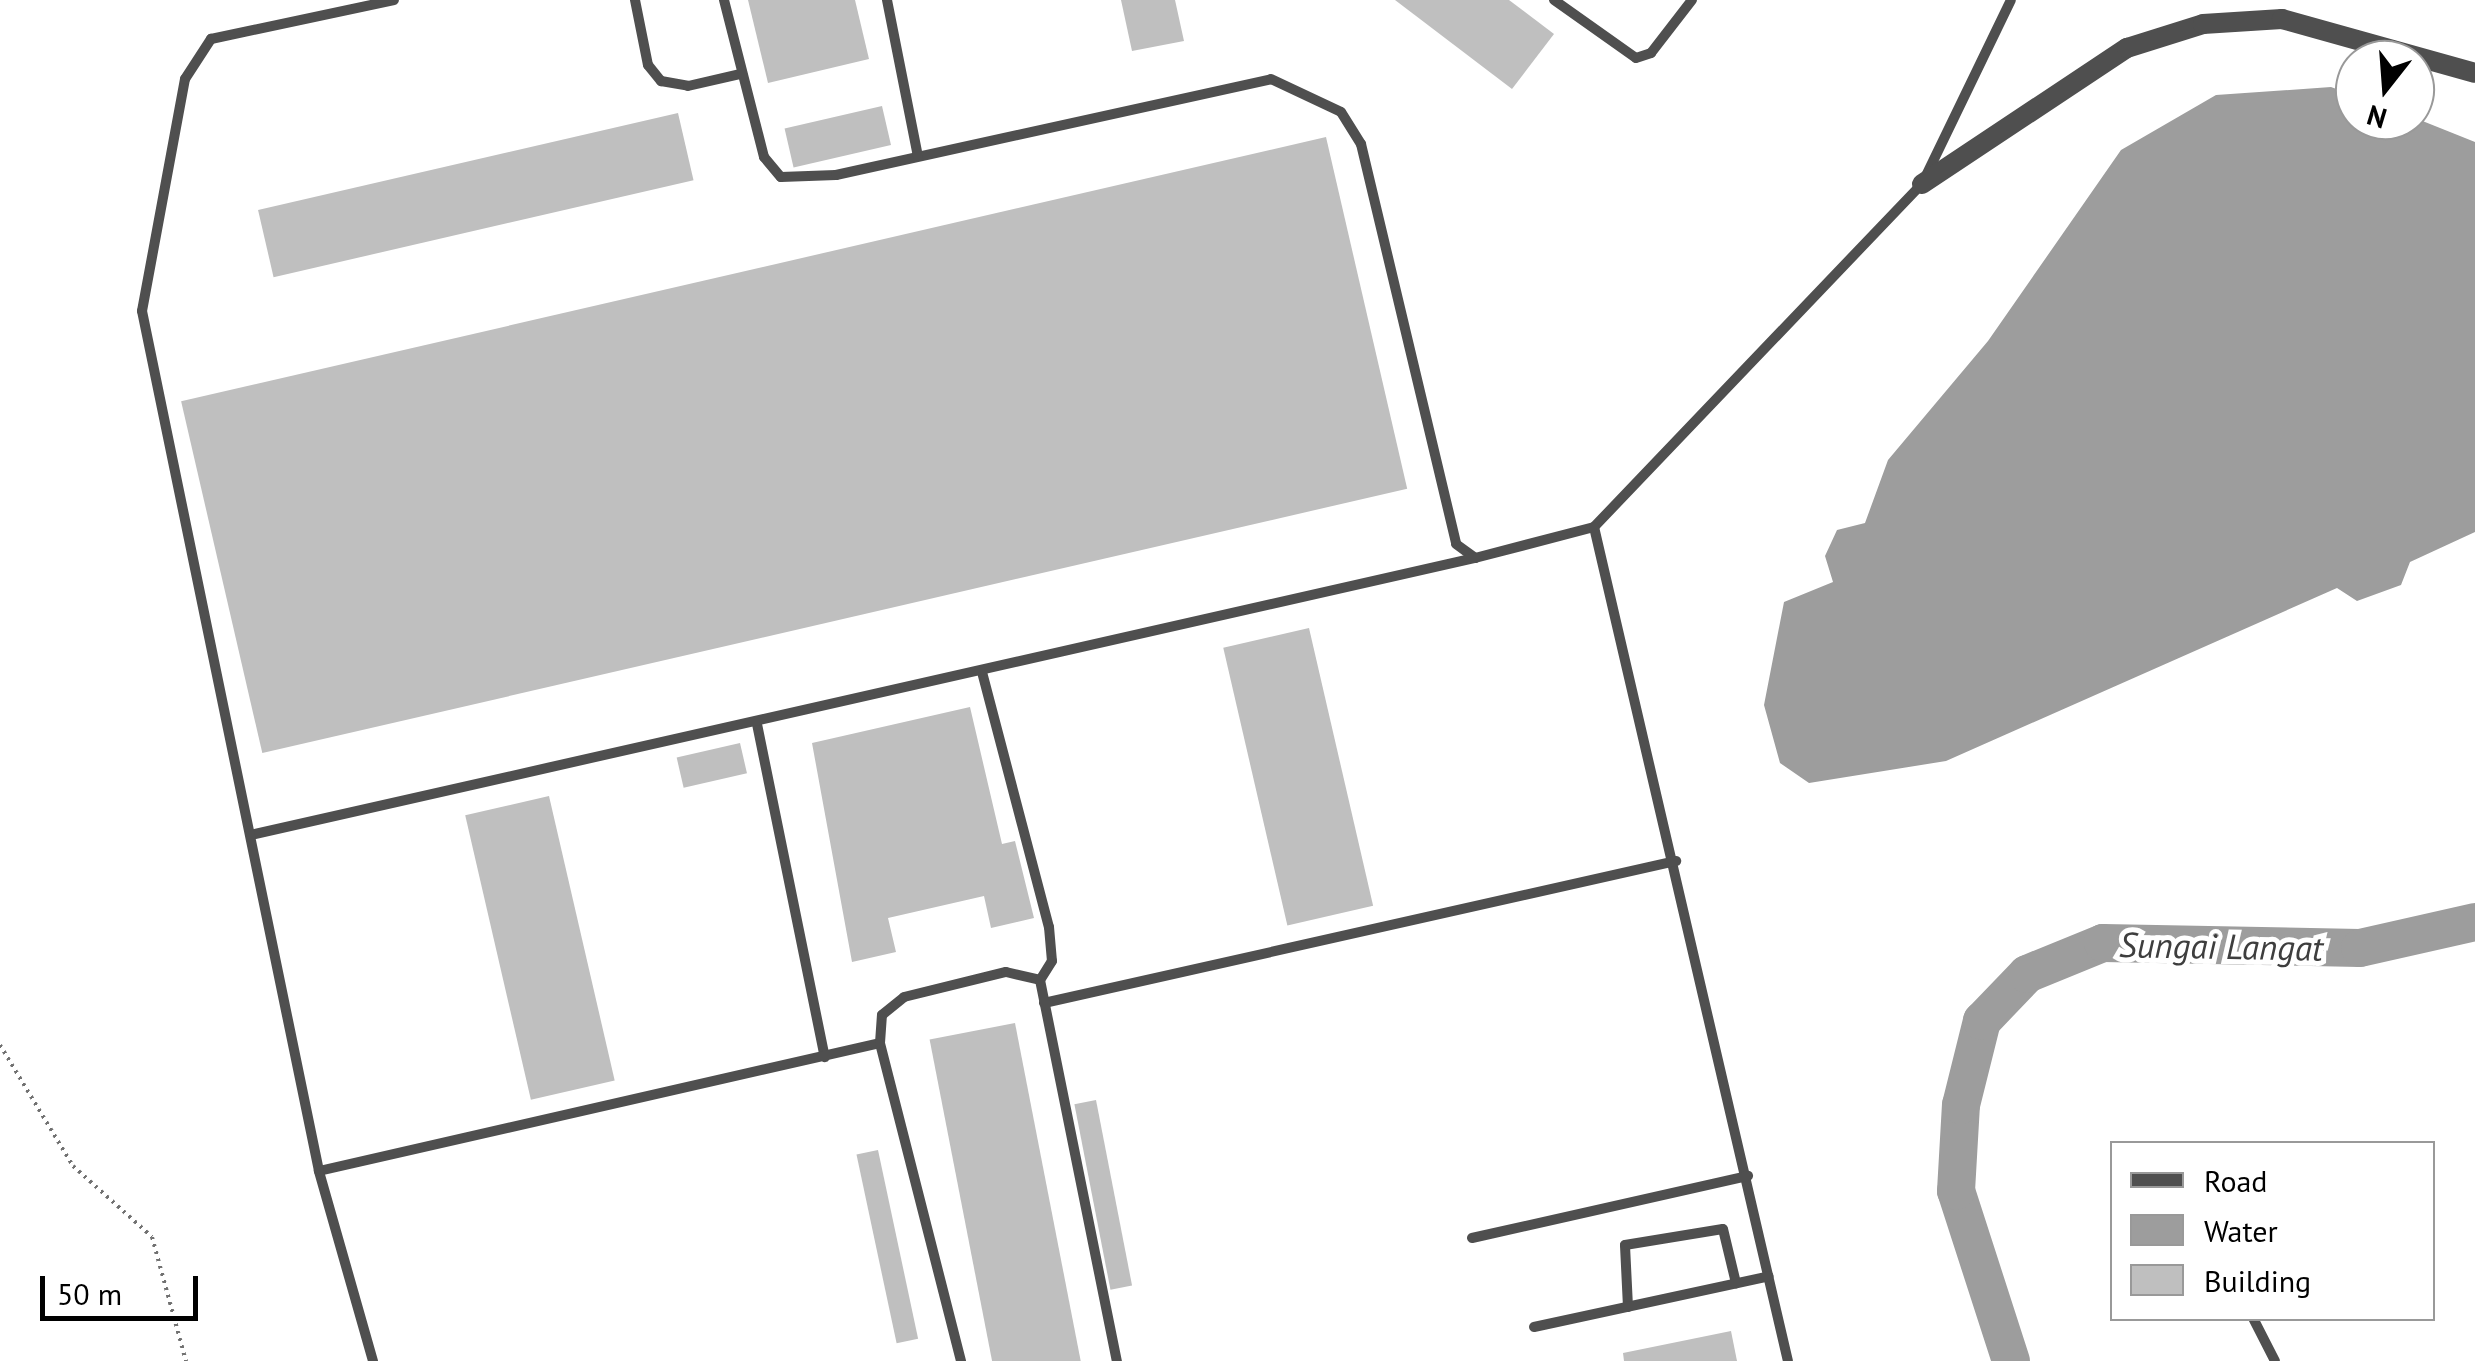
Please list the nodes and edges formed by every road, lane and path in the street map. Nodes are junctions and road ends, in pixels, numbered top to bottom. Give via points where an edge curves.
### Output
1 (394, 0) edge
2 (634, 0) edge
3 (724, 0) edge
4 (886, 0) edge
5 (1554, 0) edge
6 (1692, 0) edge
7 (2011, 0) edge
8 (2475, 73) edge
9 (740, 74) junction
10 (918, 156) junction
11 (1922, 184) junction
12 (1594, 527) junction
13 (1475, 558) junction
14 (982, 672) junction
15 (757, 724) junction
16 (255, 834) junction
17 (1676, 861) junction
18 (1040, 980) junction
19 (1044, 1003) junction
20 (880, 1043) junction
21 (0, 1045) edge
22 (825, 1056) junction
23 (319, 1170) junction
24 (1748, 1176) junction
25 (1472, 1238) dead end
26 (1770, 1276) junction
27 (1736, 1283) junction
28 (1628, 1307) junction
29 (2255, 1321) edge
30 (1534, 1328) dead end
31 (186, 1361) edge
32 (373, 1361) edge
33 (961, 1361) edge
34 (1117, 1361) edge
35 (1788, 1361) edge
36 (2275, 1361) edge

1 - 16 lane via 211,38 185,79 142,312
2 - 9 lane via 648,65 661,80 688,86
3 - 9 lane
4 - 10 lane
5 - 6 lane via 1636,58 1651,53
7 - 11 lane
8 - 11 street via 2282,19 2203,24 2127,48
9 - 10 lane via 764,157 781,178
10 - 13 lane via 1271,80 1342,112 1362,144 1456,544
11 - 12 lane
12 - 13 lane
12 - 17 lane
13 - 14 lane
14 - 15 lane
14 - 18 lane via 1049,927 1052,961
15 - 16 lane
15 - 22 lane
16 - 23 lane
17 - 19 lane
17 - 24 lane
18 - 19 lane
18 - 20 lane via 1006,972 904,996 882,1015
19 - 34 lane
20 - 22 lane
20 - 33 lane
21 - 31 path via 72,1166 152,1236
22 - 23 lane
23 - 32 lane
24 - 25 lane
24 - 26 lane
26 - 27 lane
26 - 35 lane
27 - 28 lane
27 - 28 lane via 1723,1229 1625,1245
28 - 30 lane
29 - 36 lane

